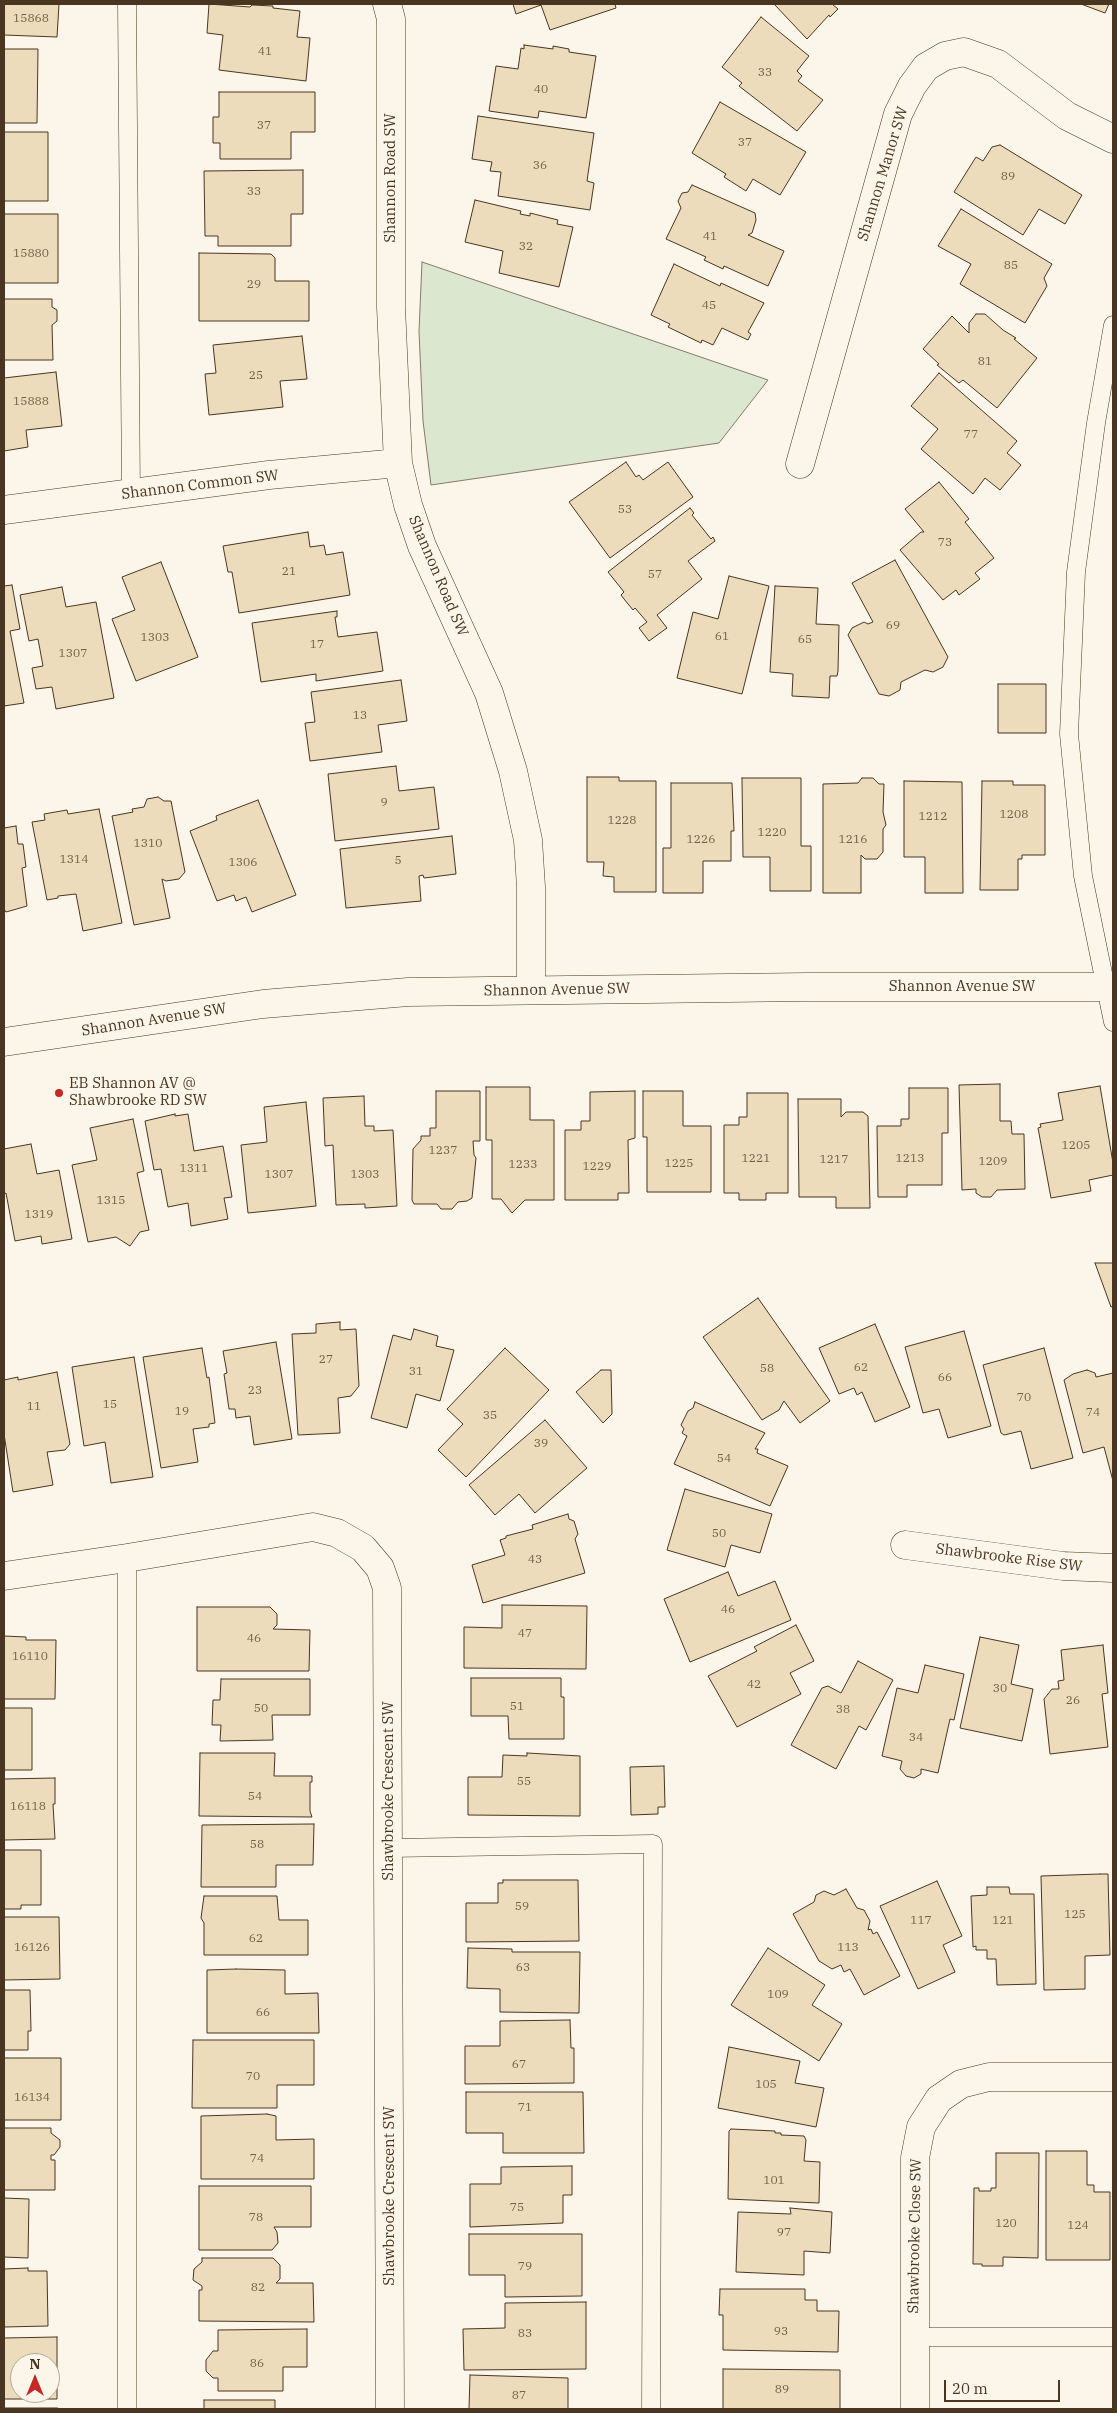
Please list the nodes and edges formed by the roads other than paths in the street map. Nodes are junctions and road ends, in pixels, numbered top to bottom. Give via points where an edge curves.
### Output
1 (127, 4) edge
2 (387, 4) edge
3 (1113, 139) edge
4 (1113, 325) edge
5 (398, 463) junction
6 (800, 464) dead end
7 (131, 494) junction
8 (4, 510) edge
9 (1110, 987) edge
10 (531, 990) junction
11 (1113, 1022) edge
12 (4, 1042) edge
13 (904, 1545) dead end
14 (127, 1558) junction
15 (1113, 1568) edge
16 (4, 1576) edge
17 (389, 1848) junction
18 (1113, 2077) edge
19 (914, 2337) junction
20 (1113, 2337) edge
21 (127, 2409) edge
22 (390, 2409) edge
23 (651, 2409) edge
24 (915, 2409) edge

1 - 7 lane
2 - 5 street, Shannon Road SW via 391,19 391,307
3 - 6 street, Shannon Manor SW via 1067,116 998,64 964,52 945,56 926,67 898,114
4 - 9 lane via 1076,572 1069,734 1083,876
5 - 7 street, Shannon Common SW via 269,475
5 - 10 street, Shannon Road SW via 422,546 489,693 513,771 528,840
7 - 8 street, Shannon Common SW
9 - 10 street, Shannon Avenue SW
9 - 11 lane
10 - 12 street, Shannon Avenue SW via 408,992 263,1004
13 - 15 street, Shawbrooke Rise SW via 1063,1566
14 - 16 street, Shawbrooke Crescent SW
14 - 17 street, Shawbrooke Crescent SW via 313,1527 337,1532 363,1548 380,1568 387,1588
14 - 21 lane
17 - 22 street, Shawbrooke Crescent SW
17 - 23 lane via 653,1844
18 - 19 street, Shawbrooke Close SW via 989,2077 961,2084 939,2099 921,2127 915,2158
19 - 20 lane
19 - 24 street, Shawbrooke Close SW

